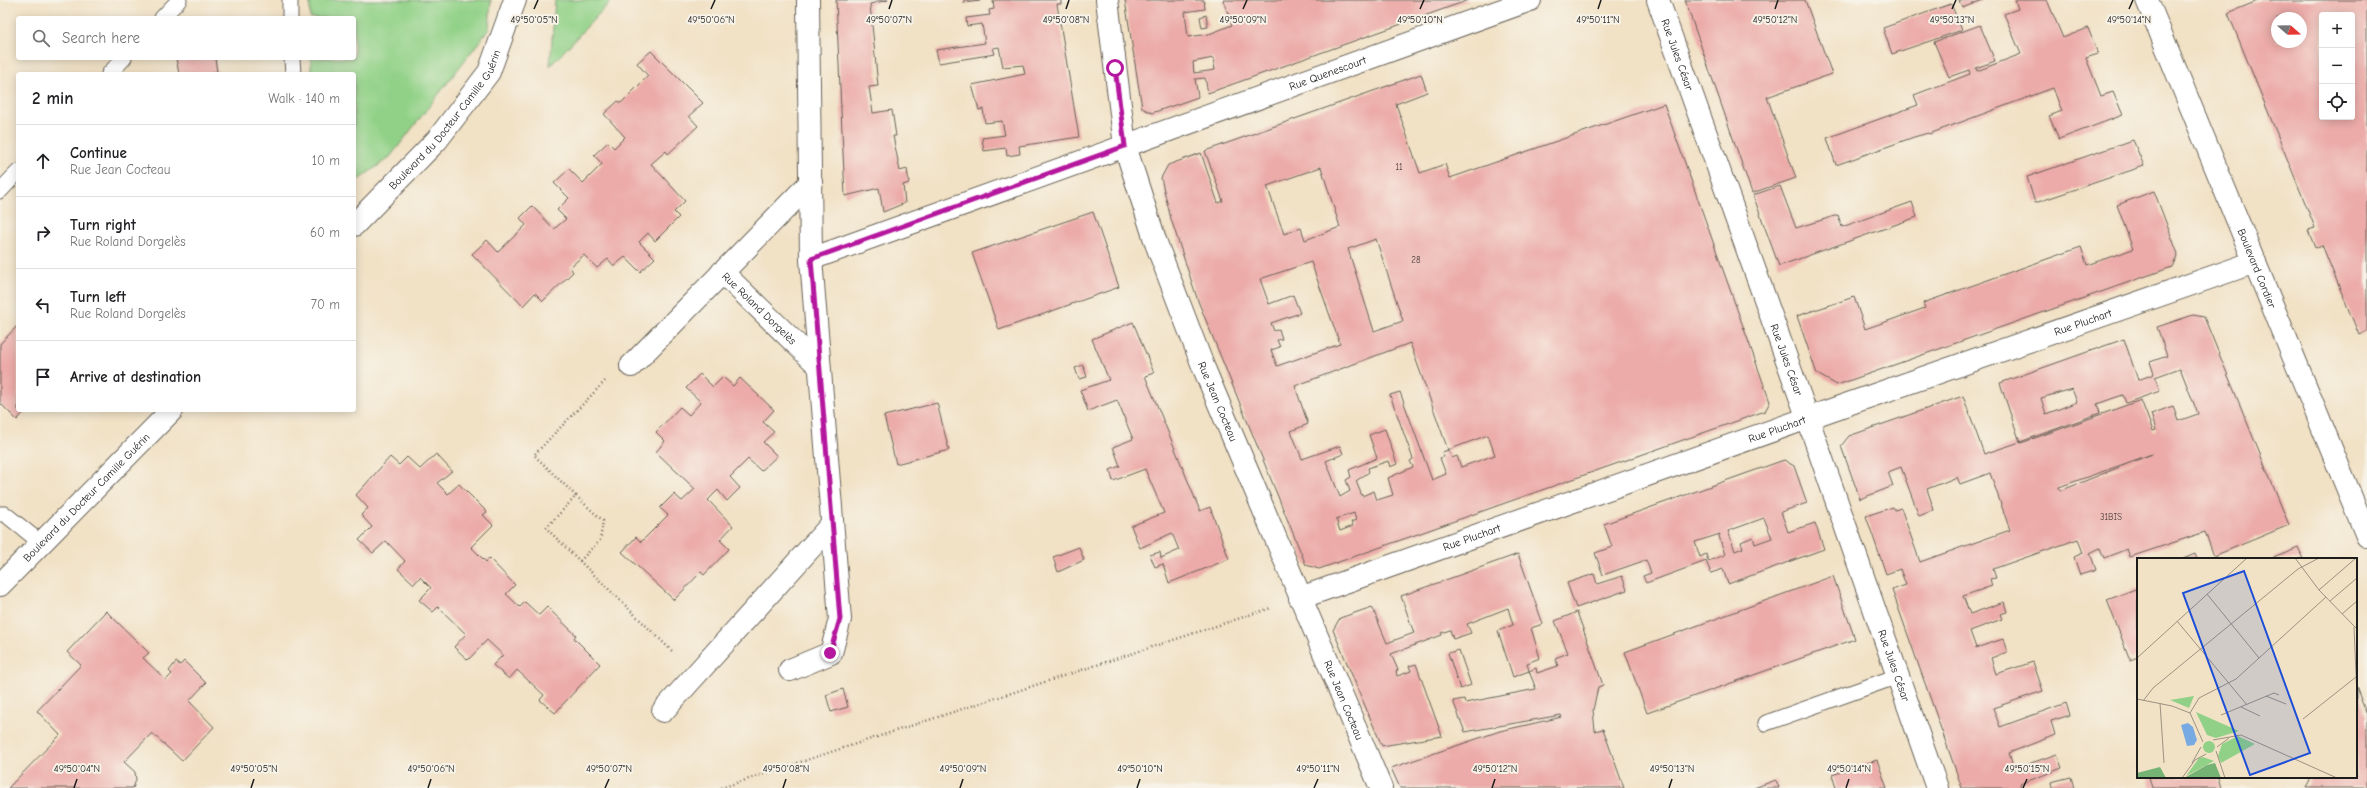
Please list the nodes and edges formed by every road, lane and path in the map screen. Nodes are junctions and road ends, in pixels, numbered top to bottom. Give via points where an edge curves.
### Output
1 (179, 0) edge
2 (290, 0) edge
3 (514, 0) edge
4 (808, 0) edge
5 (1106, 0) edge
6 (1530, 0) edge
7 (1658, 0) edge
8 (2147, 0) edge
9 (164, 16) edge
10 (290, 16) edge
11 (122, 60) edge
12 (292, 60) edge
13 (111, 72) edge
14 (293, 72) edge
15 (1125, 146) junction
16 (16, 174) edge
17 (811, 182) junction
18 (0, 191) edge
19 (356, 223) edge
20 (811, 259) junction
21 (2255, 262) junction
22 (722, 272) junction
23 (631, 366) joint
24 (819, 366) junction
25 (170, 412) edge
26 (1808, 418) junction
27 (576, 496) junction
28 (0, 514) edge
29 (832, 524) junction
30 (2367, 536) edge
31 (41, 543) junction
32 (578, 562) junction
33 (0, 585) edge
34 (1300, 598) junction
35 (790, 670) dead end
36 (696, 674) junction
37 (1898, 676) junction
38 (663, 711) dead end
39 (1766, 723) dead end
40 (721, 788) edge
41 (1381, 788) edge
42 (1937, 788) edge

1 - 9 lane
2 - 10 lane
3 - 19 street, Boulevard du Docteur Camille Guérin via 489,72 437,140
4 - 17 street
5 - 15 street, Rue Jean Cocteau
6 - 15 street, Rue Quenescourt
7 - 26 street, Rue Jules César
8 - 21 street, Boulevard Cordier
11 - 13 lane
12 - 14 lane
15 - 20 street
15 - 34 street, Rue Jean Cocteau via 1156,243 1203,366
16 - 18 lane
17 - 20 street
17 - 22 street, Rue Roland Dorgelès
20 - 24 street
21 - 26 street, Rue Pluchart
21 - 30 street, Boulevard Cordier
22 - 23 street
22 - 24 street, Rue Roland Dorgelès
23 - 27 path via 610,376 534,455
24 - 29 street
25 - 31 street, Boulevard du Docteur Camille Guérin
26 - 34 street, Rue Pluchart
26 - 37 street, Rue Jules César
27 - 32 path via 603,521 600,540
27 - 32 path via 546,528
28 - 31 lane via 5,514
29 - 35 street via 840,619 832,647 830,653
29 - 36 street
31 - 33 street, Boulevard du Docteur Camille Guérin
32 - 36 path
34 - 40 path
34 - 41 street, Rue Jean Cocteau
36 - 38 street
37 - 39 lane
37 - 42 street, Rue Jules César

